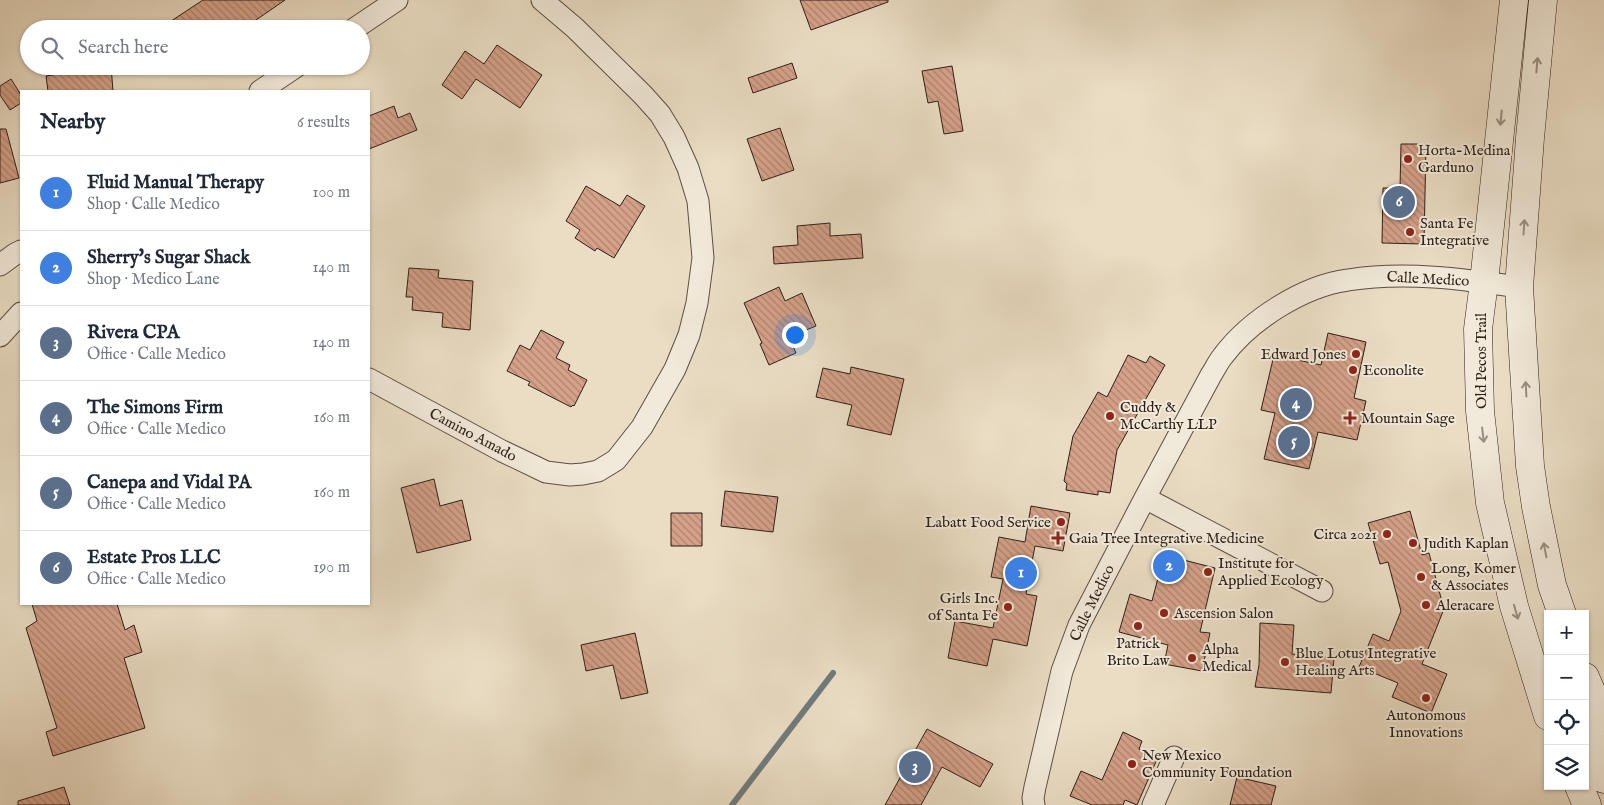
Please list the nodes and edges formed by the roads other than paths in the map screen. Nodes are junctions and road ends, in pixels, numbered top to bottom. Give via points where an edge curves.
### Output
1 (397, 0) edge
2 (542, 0) edge
3 (1514, 0) edge
4 (1543, 0) edge
5 (367, 20) edge
6 (284, 75) edge
7 (261, 90) edge
8 (20, 252) edge
9 (0, 265) edge
10 (1484, 282) junction
11 (1519, 287) junction
12 (20, 314) edge
13 (0, 336) edge
14 (370, 380) edge
15 (1145, 498) junction
16 (1552, 585) junction
17 (1322, 591) dead end
18 (1557, 610) edge
19 (1561, 610) edge
20 (1589, 686) edge
21 (1544, 703) edge
22 (1604, 721) edge
23 (1589, 735) edge
24 (1174, 757) dead end
25 (1604, 779) edge
26 (1570, 790) edge
27 (1580, 790) edge
28 (1034, 805) edge
29 (1153, 805) edge
30 (1575, 805) edge
31 (1587, 805) edge

1 - 5 street
2 - 14 street, Camino Amado via 575,28 660,114 688,168 698,201 702,258 697,303 689,335 675,369 642,427 616,460 598,471 570,475 546,472 502,451
3 -> 10 main road, Old Pecos Trail
11 -> 4 main road
6 - 7 street
8 - 9 street
10 - 11 street, Calle Medico
10 - 15 street, Calle Medico via 1407,275 1347,280 1315,289 1285,303 1254,324 1223,356
10 -> 21 main road, Old Pecos Trail via 1478,329 1479,384 1490,503 1514,606
16 -> 11 main road via 1530,466
12 - 13 street
15 - 17 street
15 - 28 street, Calle Medico via 1070,648 1035,787
16 - 18 main road
16 - 19 main road
20 - 22 main road
23 - 25 main road
24 - 29 street
26 - 30 main road
27 - 31 main road

